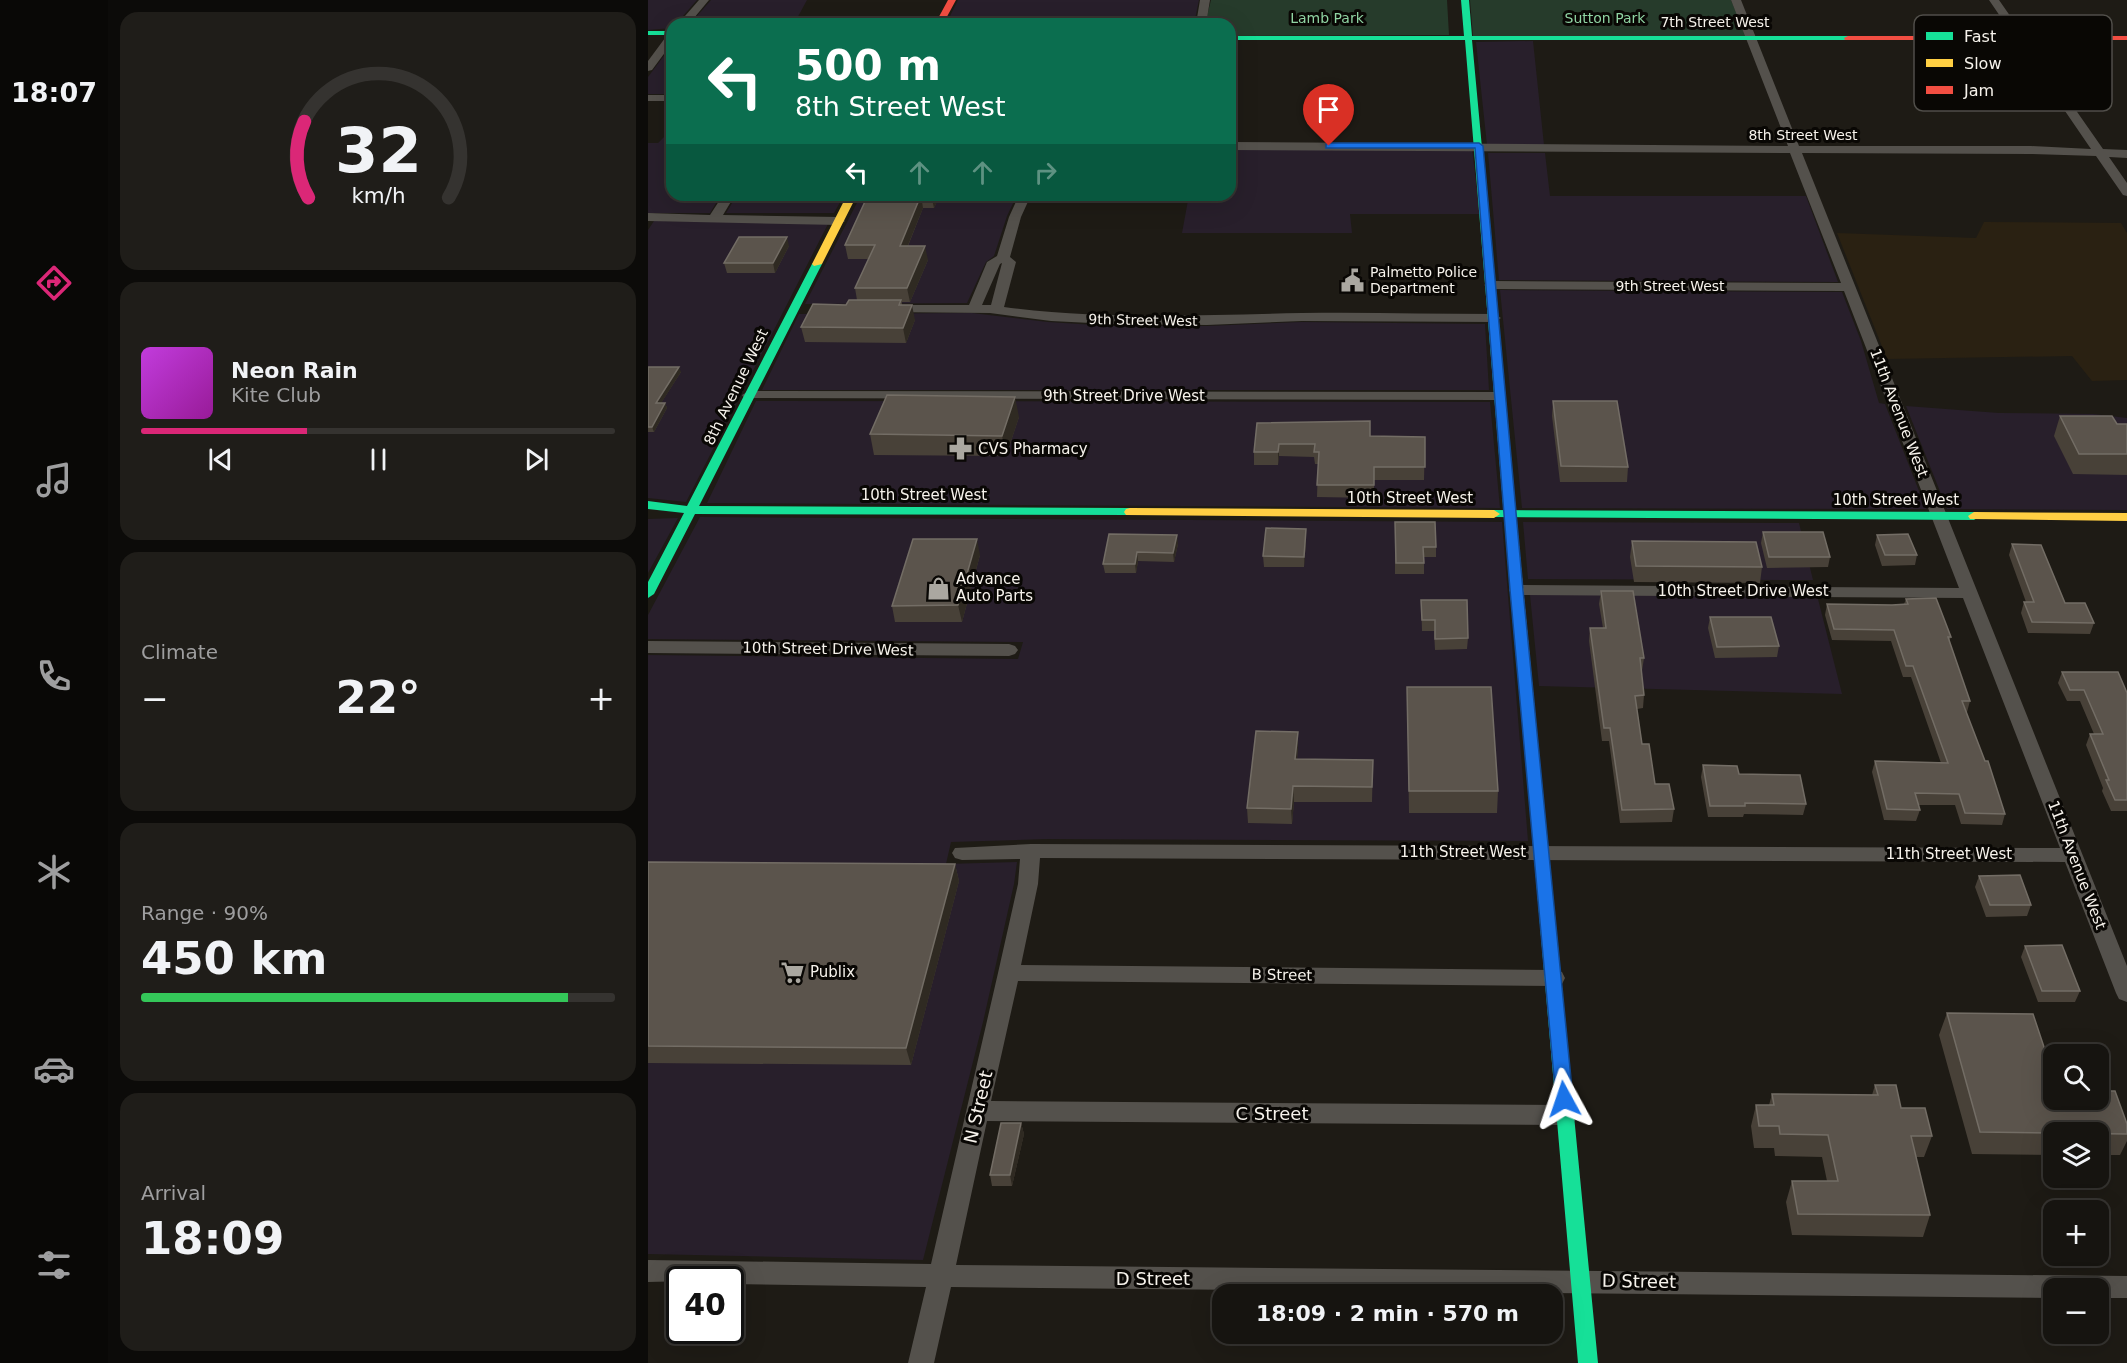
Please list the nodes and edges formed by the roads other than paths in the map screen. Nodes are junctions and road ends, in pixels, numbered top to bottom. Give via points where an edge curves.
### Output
1 (704, 0) edge
2 (952, 0) edge
3 (1206, 0) edge
4 (1465, 0) edge
5 (1736, 0) edge
6 (1994, 0) edge
7 (2004, 15) edge
8 (688, 18) edge
9 (942, 18) edge
10 (1202, 18) edge
11 (648, 33) edge
12 (666, 34) edge
13 (1236, 38) edge
14 (1469, 38) junction
15 (1751, 38) junction
16 (1914, 38) edge
17 (666, 43) edge
18 (648, 68) edge
19 (648, 98) edge
20 (666, 98) edge
21 (2071, 111) edge
22 (1236, 146) edge
23 (1479, 147) junction
24 (1796, 150) junction
25 (2099, 152) junction
26 (2127, 154) edge
27 (2127, 192) edge
28 (725, 201) edge
29 (849, 201) edge
30 (1022, 201) edge
31 (648, 217) edge
32 (715, 217) junction
33 (839, 221) junction
34 (1003, 258) junction
35 (1491, 285) junction
36 (1849, 287) junction
37 (974, 308) junction
38 (873, 309) edge
39 (997, 309) junction
40 (1494, 318) junction
41 (749, 395) junction
42 (1499, 396) junction
43 (648, 505) edge
44 (693, 510) junction
45 (648, 512) edge
46 (1512, 515) junction
47 (1939, 516) junction
48 (2127, 517) edge
49 (1517, 590) junction
50 (1970, 593) junction
51 (648, 594) edge
52 (648, 647) edge
53 (1009, 650) dead end
54 (1032, 851) junction
55 (1543, 852) junction
56 (962, 853) dead end
57 (2073, 855) junction
58 (1009, 973) junction
59 (1554, 978) junction
60 (2127, 993) edge
61 (977, 1111) junction
62 (1566, 1115) junction
63 (648, 1271) edge
64 (940, 1277) junction
65 (1581, 1280) junction
66 (2127, 1287) edge
67 (921, 1363) edge
68 (1588, 1363) edge

1 - 8 street
2 - 9 street
3 - 10 street
4 - 14 street
5 - 15 street, 11th Avenue West
6 - 7 street
11 - 12 street
13 - 14 street, 7th Street West
14 - 15 street, 7th Street West
14 - 23 street
15 - 16 street, 7th Street West
15 - 24 street, 11th Avenue West
17 - 18 street
19 - 20 street
21 - 25 street
22 - 23 street, 8th Street West
23 - 24 street, 8th Street West
23 - 35 street
24 - 25 street, 8th Street West
24 - 36 street, 11th Avenue West
25 - 26 street, 8th Street West
25 - 27 street
28 - 32 street
29 - 33 street, 8th Avenue West
30 - 34 street
31 - 32 street
32 - 33 street
33 - 41 street, 8th Avenue West via 799,309
34 - 37 street via 994,262
34 - 39 street via 1009,262
35 - 36 street, 9th Street West
35 - 40 street
36 - 47 street, 11th Avenue West
37 - 38 street, 9th Street West
37 - 39 street, 9th Street West
39 - 40 street, 9th Street West via 1111,320
40 - 42 street
41 - 42 street, 9th Street Drive West
41 - 44 street, 8th Avenue West
42 - 46 street
43 - 44 street, 10th Street West
44 - 45 street, 10th Street West
44 - 46 street, 10th Street West
44 - 51 street, 8th Avenue West
46 - 47 street, 10th Street West
46 - 49 street
47 - 48 street, 10th Street West
47 - 50 street, 11th Avenue West
49 - 50 street, 10th Street Drive West
49 - 55 street
50 - 57 street, 11th Avenue West
52 - 53 street, 10th Street Drive West
54 - 55 street, 11th Street West
54 - 56 street, 11th Street West
54 - 58 street, N Street
55 - 57 street, 11th Street West
55 - 59 street
57 - 60 street, 11th Avenue West
58 - 59 street, B Street
58 - 61 street, N Street
59 - 62 street
61 - 62 street, C Street
61 - 64 street, N Street
62 - 65 street
63 - 64 street, D Street
64 - 65 street, D Street
64 - 67 street, N Street
65 - 66 street, D Street
65 - 68 street

